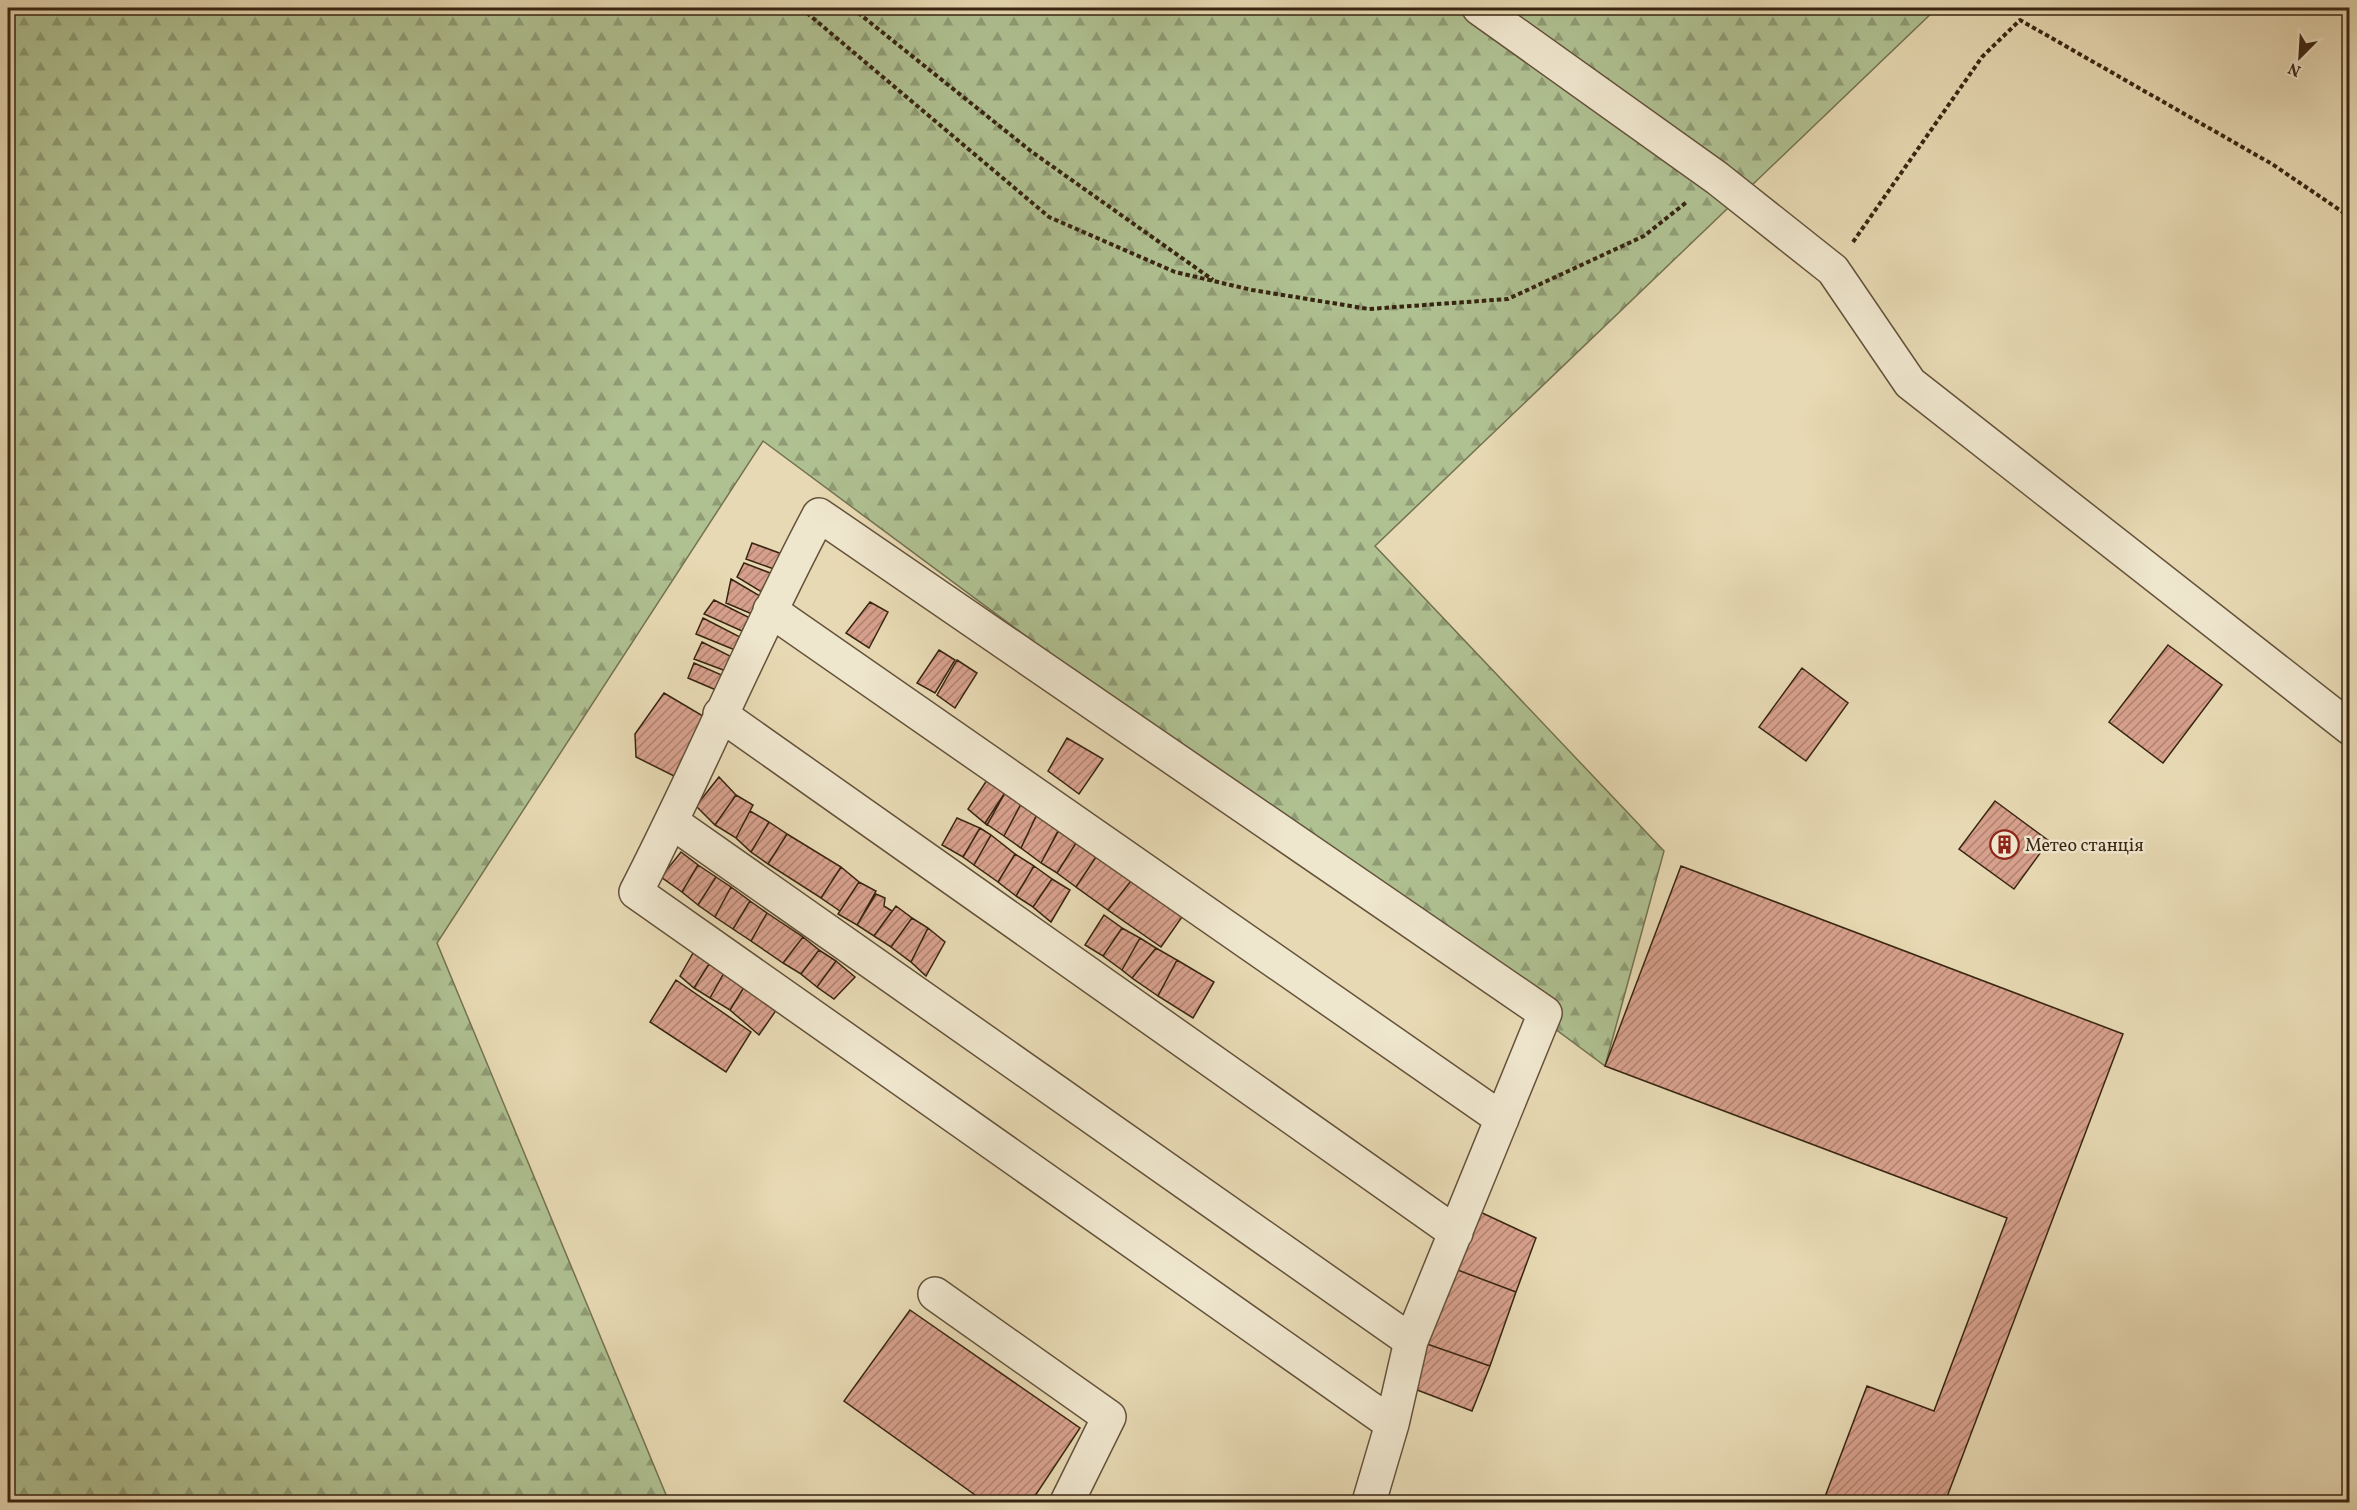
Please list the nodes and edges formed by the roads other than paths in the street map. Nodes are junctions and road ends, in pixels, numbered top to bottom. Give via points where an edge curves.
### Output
1 (1479, 8) edge
2 (770, 610) junction
3 (720, 714) junction
4 (2349, 728) edge
5 (672, 822) junction
6 (1502, 1119) junction
7 (1456, 1233) junction
8 (934, 1294) dead end
9 (1411, 1341) junction
10 (1392, 1424) junction
11 (1067, 1503) edge
12 (1369, 1503) edge

1 - 4 lane via 1717,178 1833,270 1910,383
2 - 3 lane
2 - 6 lane
2 - 6 lane via 819,515 1545,1013
3 - 5 lane
3 - 7 lane
5 - 9 lane
5 - 10 lane via 636,892
6 - 7 lane
7 - 9 lane
8 - 11 lane via 1109,1417
9 - 10 lane
10 - 12 lane

